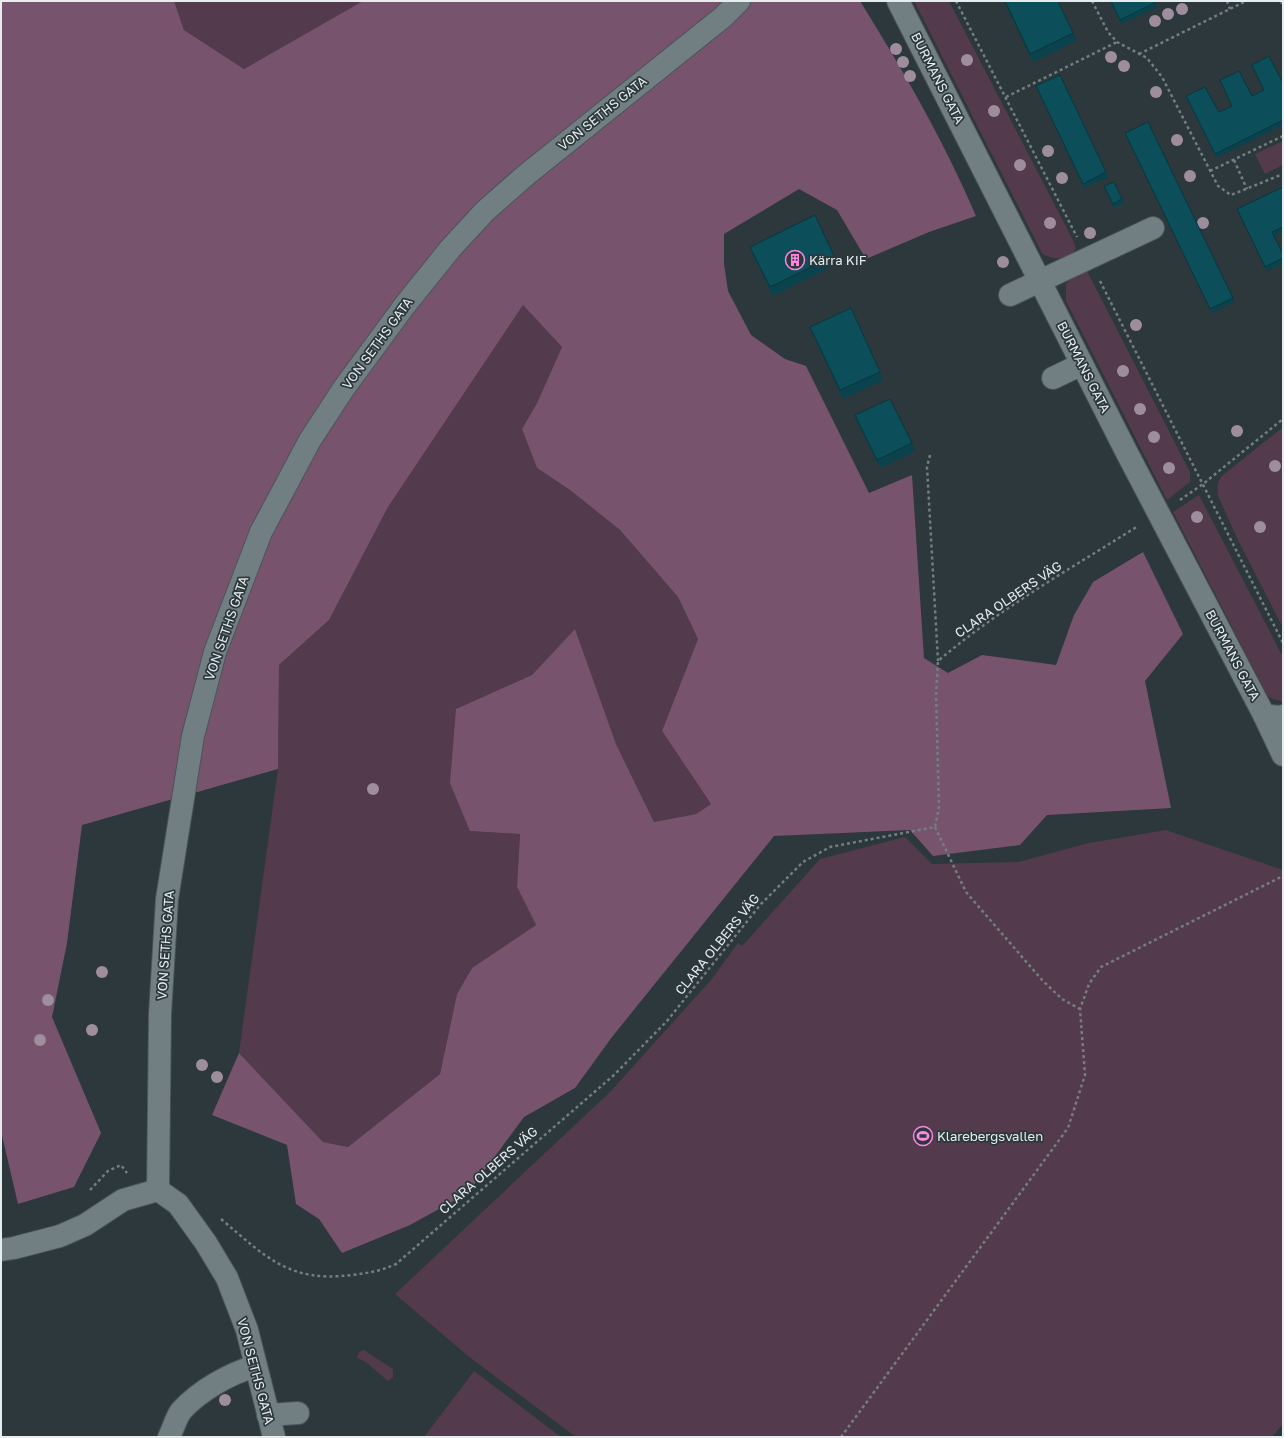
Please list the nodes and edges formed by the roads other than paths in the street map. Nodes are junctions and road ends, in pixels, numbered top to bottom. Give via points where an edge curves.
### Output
1 (739, 1) edge
2 (898, 1) edge
3 (1153, 228) dead end
4 (1040, 281) junction
5 (1010, 295) dead end
6 (1082, 364) junction
7 (1053, 378) dead end
8 (1273, 715) edge
9 (1283, 755) edge
10 (158, 1190) junction
11 (1, 1250) edge
12 (256, 1366) junction
13 (298, 1413) dead end
14 (268, 1415) junction
15 (170, 1437) edge
16 (274, 1437) edge

1 - 10 street, VON SETHS GATA via 723,17 526,175 485,212 450,249 344,388 310,440 261,532 215,652 193,736 167,899 160,1014
2 - 4 street, BURMANS GATA
3 - 4 street
4 - 5 street
4 - 6 street, BURMANS GATA
6 - 7 street
6 - 8 street, BURMANS GATA via 1158,514
8 - 9 street, BURMANS GATA
10 - 11 street via 123,1200 85,1225 60,1236
10 - 12 street, VON SETHS GATA via 178,1204 227,1278 247,1330
12 - 14 street, VON SETHS GATA
12 - 15 street via 237,1371 205,1391 181,1412
13 - 14 street
14 - 16 street, VON SETHS GATA

